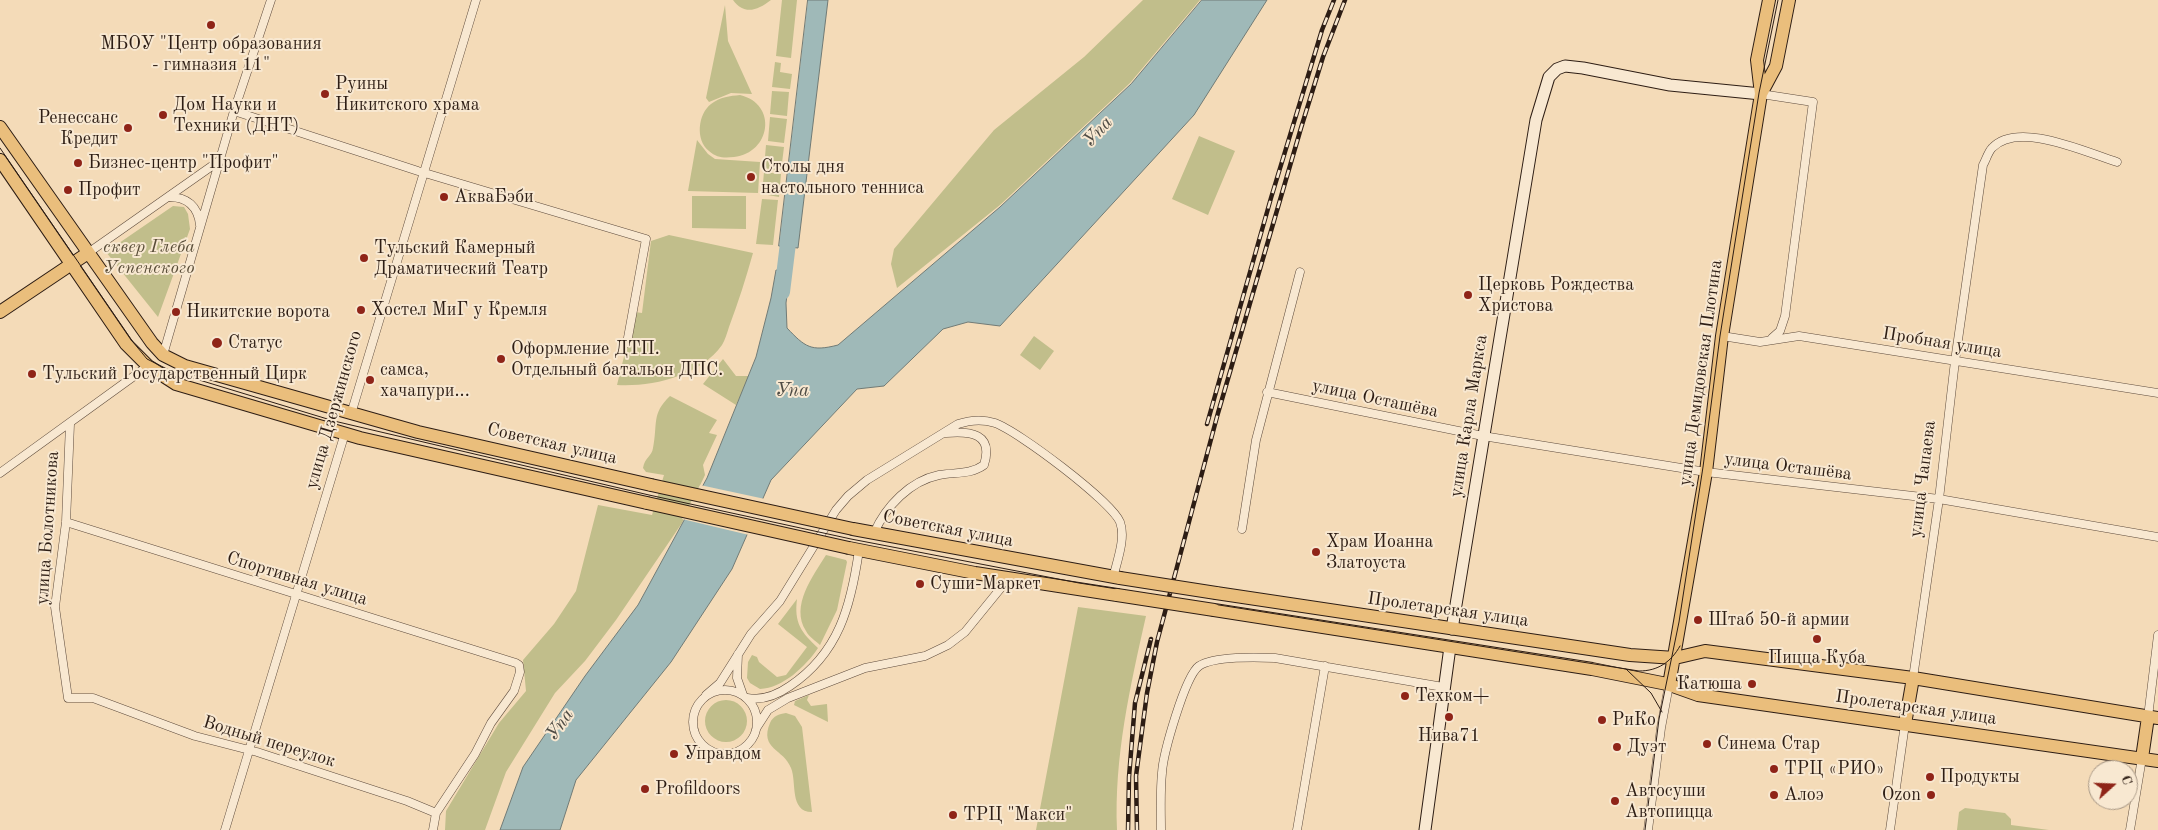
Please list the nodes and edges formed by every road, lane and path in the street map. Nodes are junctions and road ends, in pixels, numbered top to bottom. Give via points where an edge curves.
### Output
1 (271, 0) edge
2 (476, 0) edge
3 (1769, 0) edge
4 (1789, 0) edge
5 (1761, 94) junction
6 (234, 110) junction
7 (0, 127) edge
8 (0, 160) edge
9 (220, 161) junction
10 (2117, 162) dead end
11 (423, 172) junction
12 (169, 196) junction
13 (200, 227) junction
14 (88, 253) junction
15 (71, 264) junction
16 (1300, 272) dead end
17 (0, 312) edge
18 (1722, 336) junction
19 (1771, 340) junction
20 (627, 342) dead end
21 (163, 355) junction
22 (1954, 361) junction
23 (148, 366) junction
24 (1268, 392) junction
25 (2158, 393) edge
26 (350, 414) junction
27 (70, 424) junction
28 (345, 433) junction
29 (944, 434) junction
30 (1483, 436) junction
31 (1706, 472) junction
32 (0, 473) edge
33 (1939, 499) junction
34 (66, 522) junction
35 (1242, 529) dead end
36 (874, 533) junction
37 (2158, 537) edge
38 (854, 549) junction
39 (1009, 578) junction
40 (1117, 578) junction
41 (1216, 593) joint
42 (296, 595) junction
43 (1214, 610) joint
44 (1452, 629) junction
45 (2158, 635) edge
46 (1450, 647) junction
47 (740, 650) junction
48 (1675, 658) junction
49 (1325, 666) junction
50 (1912, 678) junction
51 (1670, 685) junction
52 (1443, 687) junction
53 (706, 695) junction
54 (745, 696) junction
55 (93, 698) joint
56 (2153, 717) edge
57 (1905, 724) junction
58 (757, 727) junction
59 (250, 750) junction
60 (2142, 758) junction
61 (2158, 761) edge
62 (436, 813) junction
63 (225, 830) edge
64 (433, 830) edge
65 (1161, 830) edge
66 (1297, 830) edge
67 (1425, 830) edge
68 (1648, 830) edge
69 (1890, 830) edge
70 (2130, 830) edge

1 - 6 street
2 - 11 street, улица Дзержинского
3 - 5 main road, улица Демидовская Плотина via 1756,60
4 - 5 main road, улица Демидовская Плотина via 1776,66
5 - 18 main road, улица Демидовская Плотина
5 - 19 street via 1813,102 1785,316 1780,331
5 - 30 street, улица Карла Маркса via 1670,85 1565,66 1549,77 1536,120
6 - 9 street
6 - 11 street
7 - 14 main road, Советская улица
8 - 15 main road, Советская улица
9 - 12 street
9 - 13 street
10 - 22 street, улица Чапаева via 2052,140 2026,137 2005,140 1991,148 1983,165
11 - 20 street via 646,239
11 - 26 street, улица Дзержинского
12 - 13 street via 180,197 192,204
12 - 14 street
13 - 21 street
14 - 15 main road
14 - 21 main road, Советская улица
15 - 17 main road
15 - 23 main road, Советская улица via 126,344
16 - 24 street
18 - 19 street, Пробная улица via 1760,342
18 - 31 main road, улица Демидовская Плотина
19 - 22 street, Пробная улица via 1799,336
21 - 26 main road, Советская улица via 185,366
22 - 25 street, Пробная улица
22 - 33 street, улица Чапаева
23 - 27 street
23 - 28 main road, Советская улица via 176,384
24 - 30 street, улица Осташёва
24 - 35 street via 1256,440
26 - 28 main road, улица Дзержинского
26 - 36 main road, Советская улица, bridge via 651,485
27 - 32 street
27 - 34 street, улица Болотникова
28 - 38 main road, Советская улица, bridge
28 - 42 street, улица Дзержинского
29 - 36 street via 973,433 980,437 987,456 984,465 967,473 918,482 896,501
29 - 40 street via 970,420 993,422 1007,428 1108,505 1120,522
29 - 47 street via 867,480 848,496 780,601
30 - 31 street, улица Осташёва
30 - 44 street, улица Карла Маркса
31 - 33 street, улица Осташёва
31 - 48 main road, улица Демидовская Плотина
33 - 37 street, улица Осташёва
33 - 50 street, улица Чапаева
34 - 42 street, Спортивная улица
34 - 55 street, улица Болотникова via 55,607 68,698
36 - 40 main road, Советская улица
38 - 39 main road, Советская улица
38 - 54 street via 843,624 826,653 804,677 784,690 762,699
39 - 43 main road, Советская улица, bridge
39 - 58 street via 965,632 948,645 925,656 865,668 788,698 768,710
40 - 41 main road, Советская улица, bridge
41 - 44 main road, Пролетарская улица
42 - 59 street, улица Дзержинского
42 - 62 street, Спортивная улица via 499,656 519,665 514,691
43 - 46 main road, Пролетарская улица
44 - 46 main road, улица Карла Маркса
44 - 48 main road, Пролетарская улица via 1630,655
45 - 56 street
46 - 51 main road, Пролетарская улица
46 - 52 street, улица Карла Маркса
47 - 53 street via 720,683
47 - 54 street via 737,678
48 - 50 main road, Пролетарская улица via 1705,652
48 - 51 main road
49 - 52 street
49 - 65 street via 1253,657 1218,660 1200,666 1182,693 1167,747 1162,771
49 - 66 street
50 - 56 main road, Пролетарская улица
50 - 57 main road, улица Чапаева
51 - 57 main road, Пролетарская улица via 1698,695
51 - 68 street
52 - 67 street, улица Карла Маркса
53 - 54 street via 724,689
53 - 58 street via 698,703 692,723 697,738 708,750 718,754 738,752 752,739
54 - 58 street via 756,711
55 - 59 street, Водный переулок via 196,736
56 - 60 main road
57 - 60 main road, Пролетарская улица
57 - 69 street, улица Чапаева
59 - 62 street, Водный переулок
59 - 63 street, улица Дзержинского
60 - 61 main road, Пролетарская улица
60 - 70 street
62 - 64 street

